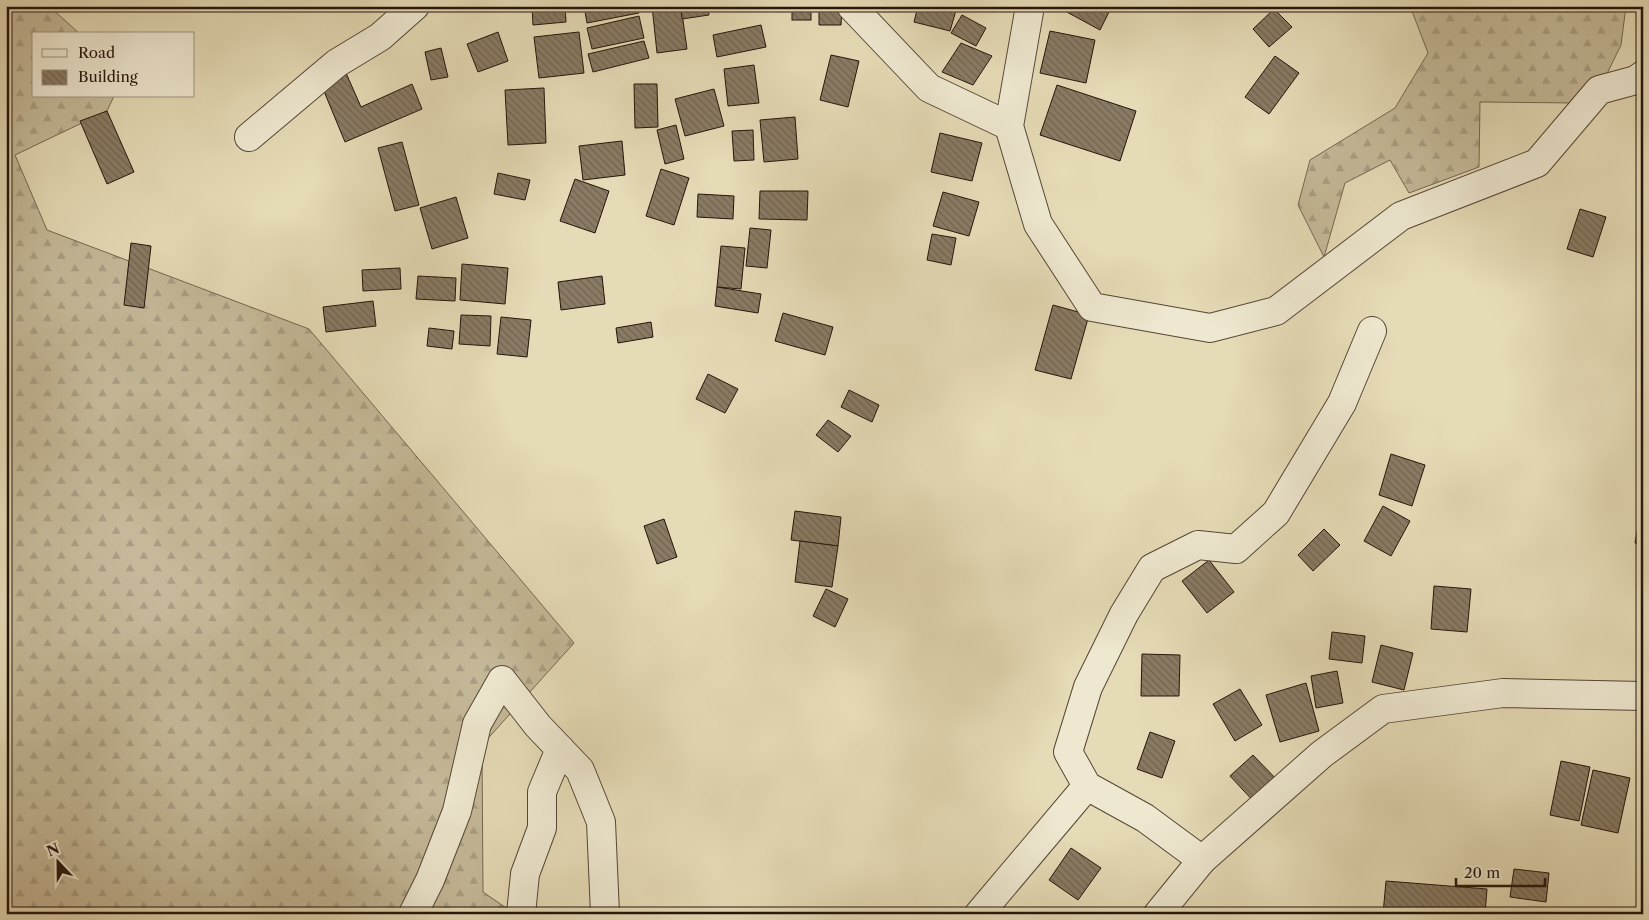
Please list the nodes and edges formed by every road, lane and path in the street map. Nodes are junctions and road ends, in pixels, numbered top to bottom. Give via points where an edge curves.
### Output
1 (415, 6) edge
2 (851, 6) edge
3 (1030, 6) edge
4 (1640, 83) edge
5 (1009, 126) junction
6 (249, 136) dead end
7 (1372, 331) dead end
8 (1643, 696) edge
9 (560, 749) junction
10 (1087, 786) junction
11 (1202, 860) junction
12 (413, 914) edge
13 (521, 914) edge
14 (605, 914) edge
15 (980, 914) edge
16 (1158, 914) edge

1 - 6 street via 380,37 338,63
2 - 5 street via 929,88
3 - 5 street
4 - 5 street via 1599,90 1537,163 1401,216 1276,311 1210,328 1092,307 1038,224
7 - 10 street via 1342,403 1276,513 1236,549 1198,545 1152,568 1124,614 1088,686 1068,752
8 - 11 street via 1503,693 1383,710 1322,754
9 - 12 street via 502,680 477,724 457,811
9 - 13 street via 542,792 542,828 525,874
9 - 14 street via 580,770 601,822
10 - 11 street via 1145,818
10 - 15 street
11 - 16 street

